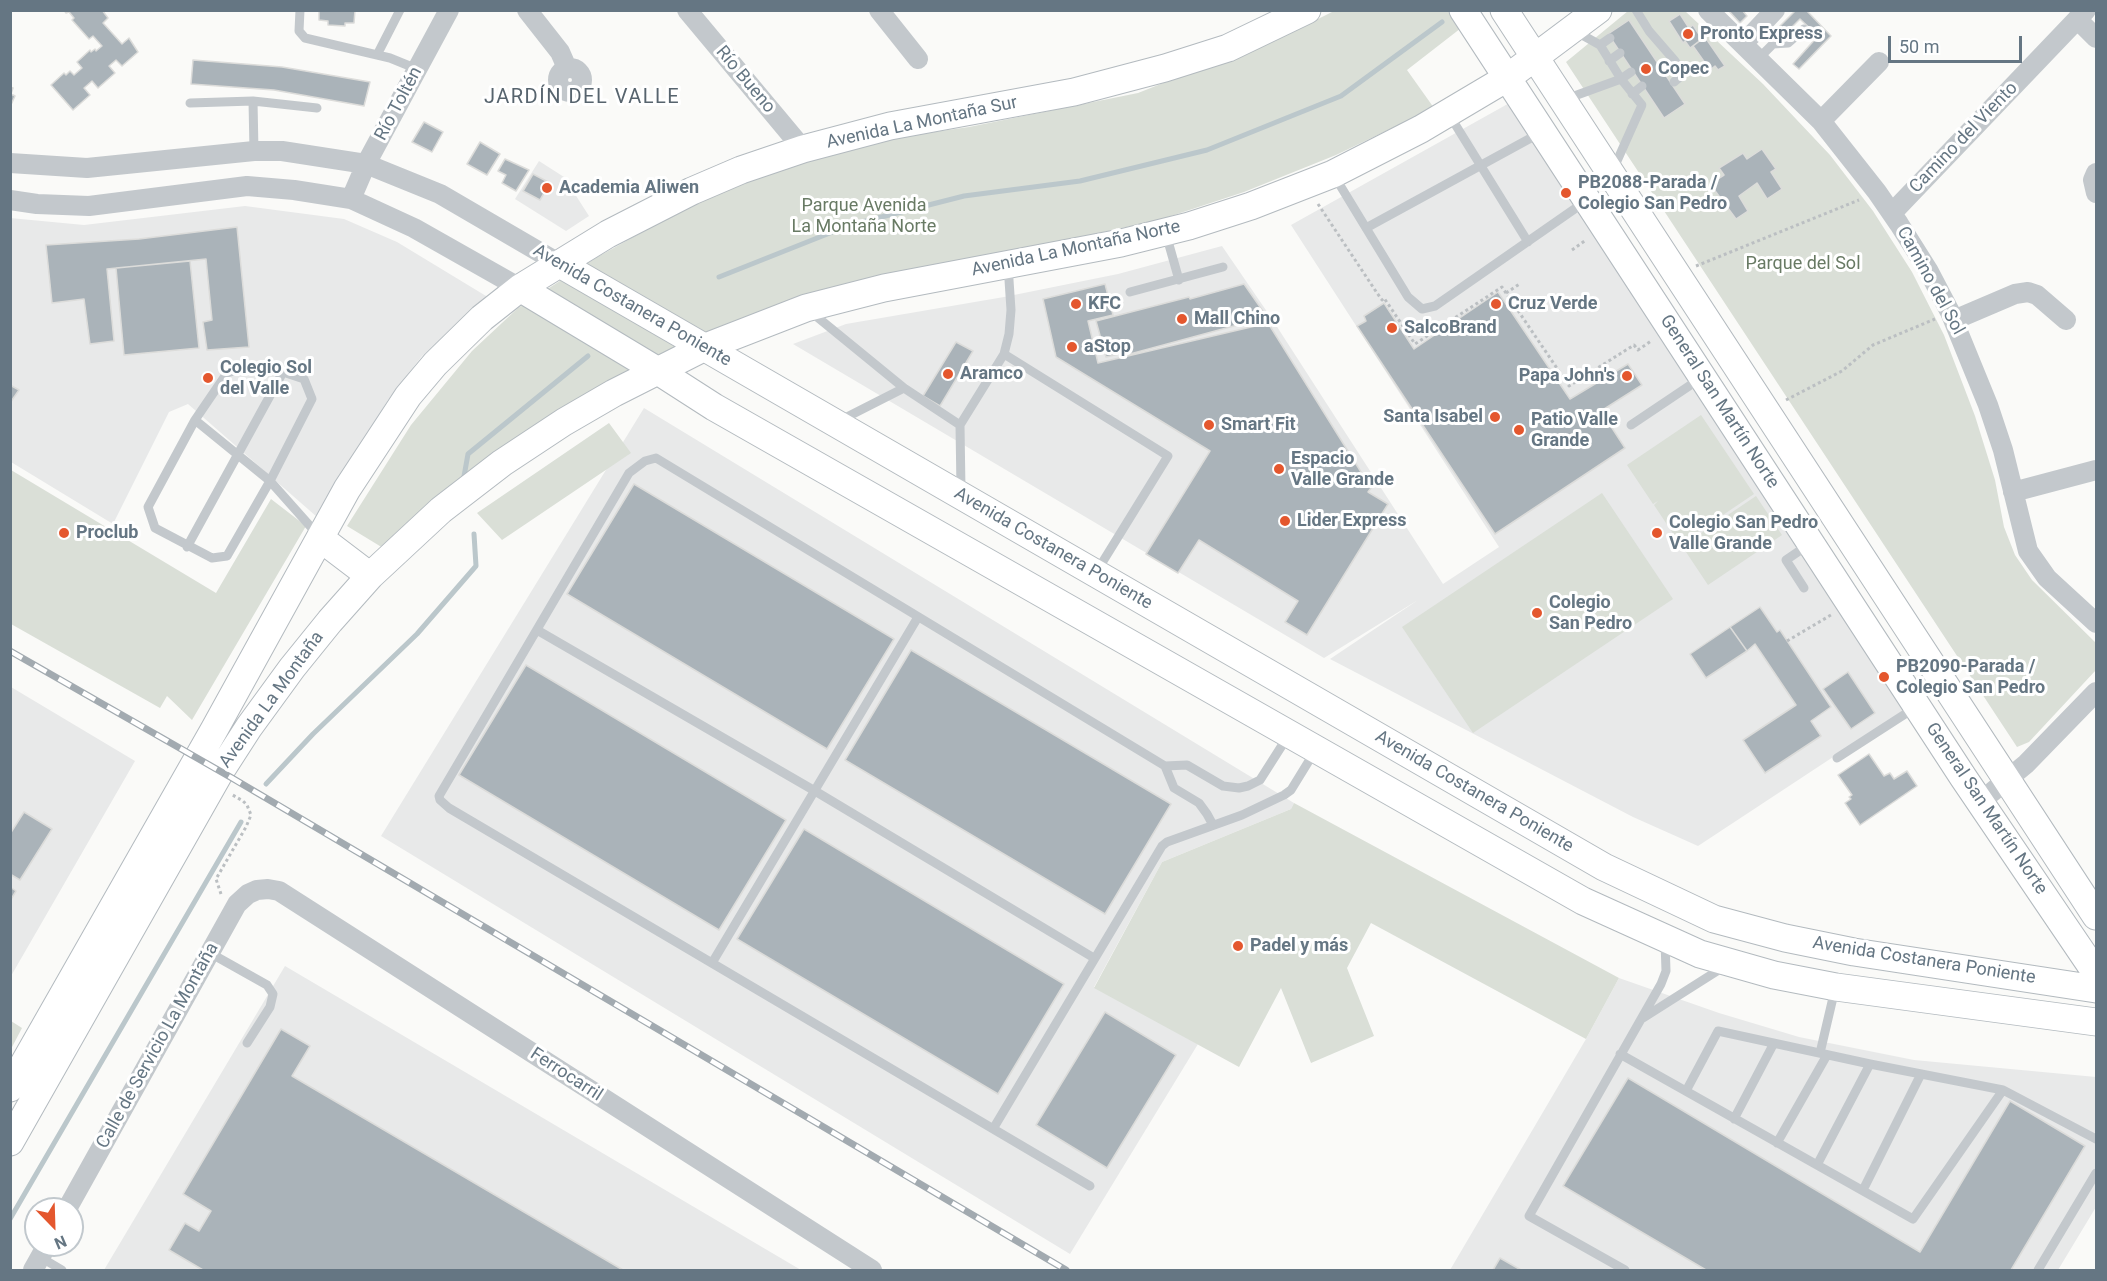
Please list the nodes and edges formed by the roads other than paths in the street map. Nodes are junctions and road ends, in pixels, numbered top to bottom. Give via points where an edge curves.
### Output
1 (300, 10) edge
2 (399, 10) edge
3 (450, 10) edge
4 (527, 10) edge
5 (687, 10) edge
6 (879, 10) edge
7 (1307, 10) edge
8 (1463, 10) edge
9 (1504, 10) edge
10 (1598, 10) edge
11 (1708, 10) edge
12 (1775, 10) edge
13 (1635, 15) edge
14 (2082, 15) edge
15 (1804, 29) dead end
16 (1573, 30) junction
17 (1610, 38) dead end
18 (2097, 38) edge
19 (1743, 44) junction
20 (1600, 45) junction
21 (1664, 48) junction
22 (1620, 53) dead end
23 (377, 55) junction
24 (1655, 55) dead end
25 (918, 59) dead end
26 (1535, 59) junction
27 (1758, 59) junction
28 (1609, 61) junction
29 (1676, 61) junction
30 (1879, 63) dead end
31 (567, 68) dead end
32 (417, 69) junction
33 (1665, 70) dead end
34 (1631, 72) dead end
35 (1507, 78) junction
36 (1621, 79) junction
37 (1674, 82) dead end
38 (1642, 86) dead end
39 (1632, 94) junction
40 (1562, 100) junction
41 (253, 101) junction
42 (190, 103) dead end
43 (317, 108) dead end
44 (1448, 113) junction
45 (1821, 121) junction
46 (1542, 131) junction
47 (802, 149) junction
48 (254, 151) junction
49 (10, 163) edge
50 (366, 164) junction
51 (1480, 165) junction
52 (2097, 173) edge
53 (1333, 174) junction
54 (1611, 175) junction
55 (2097, 193) edge
56 (351, 199) junction
57 (10, 200) edge
58 (1587, 200) junction
59 (1892, 213) junction
60 (1366, 228) junction
61 (1165, 232) junction
62 (1528, 242) junction
63 (1008, 263) junction
64 (560, 264) junction
65 (1222, 267) dead end
66 (1179, 280) junction
67 (520, 288) junction
68 (1130, 292) dead end
69 (806, 308) junction
70 (1952, 316) junction
71 (2066, 320) dead end
72 (703, 348) junction
73 (1004, 354) junction
74 (658, 371) junction
75 (283, 372) junction
76 (1703, 377) junction
77 (904, 388) junction
78 (195, 420) junction
79 (835, 423) junction
80 (960, 425) junction
81 (1631, 425) dead end
82 (237, 456) junction
83 (2097, 470) edge
84 (270, 481) junction
85 (2013, 492) junction
86 (961, 496) junction
87 (320, 538) junction
88 (1811, 543) junction
89 (187, 547) junction
90 (1096, 574) junction
91 (370, 576) junction
92 (1804, 588) dead end
93 (918, 617) junction
94 (2097, 623) edge
95 (537, 630) junction
96 (2092, 705) edge
97 (1918, 706) junction
98 (1289, 734) junction
99 (1317, 750) junction
100 (1837, 759) dead end
101 (1165, 766) junction
102 (2008, 780) junction
103 (815, 791) junction
104 (1980, 802) junction
105 (1213, 825) junction
106 (257, 890) joint
107 (2097, 916) edge
108 (1664, 938) junction
109 (210, 953) junction
110 (1094, 958) junction
111 (712, 963) junction
112 (1730, 963) junction
113 (2097, 973) edge
114 (2013, 976) junction
115 (1836, 987) junction
116 (2097, 989) edge
117 (2010, 1010) junction
118 (1641, 1019) junction
119 (2097, 1022) edge
120 (247, 1043) dead end
121 (1774, 1044) junction
122 (1620, 1054) junction
123 (1823, 1054) junction
124 (1870, 1064) junction
125 (1921, 1074) junction
126 (10, 1088) edge
127 (2003, 1090) junction
128 (1686, 1091) junction
129 (1734, 1119) junction
130 (993, 1129) junction
131 (2097, 1139) edge
132 (10, 1142) edge
133 (1777, 1143) junction
134 (1817, 1165) junction
135 (2097, 1173) edge
136 (1090, 1186) dead end
137 (1863, 1190) junction
138 (74, 1197) edge
139 (40, 1258) edge
140 (62, 1270) edge
141 (872, 1270) edge
142 (1624, 1270) edge
143 (2038, 1270) edge

1 - 23 lane via 299,31 305,38
2 - 23 lane
3 - 32 street, Río Toltén
4 - 31 street via 560,52
5 - 47 street, Río Bueno
6 - 25 street
7 - 47 street, Avenida La Montaña Sur via 1228,48 1156,71 1074,92 890,126
8 - 35 street, General San Martín Norte
9 - 26 street, General San Martín Norte
10 - 16 street, Avenida La Montaña Norte
11 - 19 street, Camino del Sol
12 - 19 street
13 - 21 lane via 1646,34
14 - 18 street
14 - 59 street, Camino del Viento
15 - 27 lane via 1788,43 1773,44
16 - 20 lane
16 - 26 street, Avenida La Montaña Norte
17 - 20 lane
19 - 27 street, Camino del Sol
20 - 28 lane
21 - 24 lane
21 - 29 lane
22 - 28 lane
23 - 32 lane
26 - 35 street, Avenida La Montaña Norte
26 - 40 street, General San Martín Norte
27 - 45 street, Camino del Sol
28 - 36 lane
29 - 33 lane
29 - 37 lane via 1682,75
30 - 45 street
32 - 50 street, Río Toltén
34 - 36 lane
35 - 44 street, Avenida La Montaña Norte
35 - 46 street, General San Martín Norte
36 - 39 lane
36 - 40 lane
38 - 39 lane
39 - 54 lane via 1646,102
40 - 54 street, General San Martín Norte
41 - 42 lane
41 - 43 lane
41 - 48 lane
44 - 51 lane
44 - 53 street, Avenida La Montaña Norte
45 - 59 street, Camino del Sol
46 - 51 lane
46 - 58 street, General San Martín Norte
47 - 64 street, Avenida La Montaña Sur via 692,191 608,234
48 - 49 street, Avenida Costanera Poniente via 87,168
48 - 50 street, Avenida Costanera Poniente via 282,151
50 - 56 street, Río Toltén
50 - 64 street, Avenida Costanera Poniente via 440,194
51 - 60 lane
51 - 62 lane
52 - 55 street via 2092,180
53 - 60 lane
53 - 61 street, Avenida La Montaña Norte via 1251,206
54 - 102 street, General San Martín Norte
56 - 57 street, Avenida Costanera Poniente via 247,186 89,206
56 - 67 street, Avenida Costanera Poniente via 414,228
58 - 62 lane
58 - 76 street, General San Martín Norte
59 - 70 street, Camino del Sol
60 - 62 lane via 1408,297 1422,309 1435,306
61 - 63 street, Avenida La Montaña Norte
61 - 66 lane
63 - 69 street, Avenida La Montaña Norte
63 - 73 lane via 1011,310
64 - 67 street, Avenida La Montaña Sur
64 - 72 street, Avenida Costanera Poniente
65 - 66 lane
66 - 68 lane
67 - 74 street, Avenida Costanera Poniente
67 - 87 street, Avenida La Montaña via 460,338 408,396 374,445
69 - 72 street, Avenida La Montaña Norte
69 - 77 lane
70 - 71 street via 2028,292
70 - 85 street, Camino del Sol via 1988,405
72 - 74 street, Avenida La Montaña Norte
72 - 79 street, Avenida Costanera Poniente
73 - 80 lane
73 - 90 lane via 1168,456
74 - 91 street, Avenida La Montaña via 574,416 502,463 441,510
74 - 98 street, Avenida Costanera Poniente via 714,407
75 - 78 lane via 248,367 226,373
75 - 82 lane
75 - 84 lane via 304,379 312,399
76 - 81 lane
76 - 88 street, General San Martín Norte
77 - 79 lane
77 - 80 lane
78 - 82 lane
78 - 89 lane via 148,507 154,528
79 - 86 street, Avenida Costanera Poniente
80 - 86 lane
82 - 84 lane
82 - 89 lane
83 - 85 street
84 - 87 lane
84 - 89 lane via 227,556 212,558
85 - 94 street, Camino del Sol via 2028,551 2047,578
86 - 90 street, Avenida Costanera Poniente
87 - 91 street
87 - 126 street, Avenida La Montaña
88 - 92 lane via 1786,560
88 - 97 street, General San Martín Norte
90 - 114 street, Avenida Costanera Poniente via 1604,867 1714,919 1854,952
91 - 132 street, Avenida La Montaña via 292,668 249,727
93 - 95 lane via 656,458 629,473
93 - 101 lane
93 - 103 lane
95 - 103 lane
95 - 111 lane via 440,800
96 - 102 street
97 - 100 lane
97 - 104 street, General San Martín Norte
98 - 99 street, Avenida Costanera Poniente
98 - 101 lane via 1260,780 1248,786 1223,786 1187,765
99 - 105 lane via 1288,793
99 - 108 street, Avenida Costanera Poniente via 1583,901
101 - 105 lane via 1174,788 1199,803
102 - 104 street
102 - 107 street, General San Martín Norte
103 - 110 lane
103 - 111 lane
104 - 113 street, General San Martín Norte
105 - 110 lane via 1162,846
106 - 109 street, Calle de Servicio La Montaña via 234,909
106 - 141 street, Ferrocarril via 279,891
108 - 112 street, Avenida Costanera Poniente
108 - 118 lane via 1666,971
109 - 120 lane via 267,985 273,994 270,1007
109 - 138 street, Calle de Servicio La Montaña
110 - 130 lane
111 - 130 lane
112 - 115 street, Avenida Costanera Poniente
112 - 118 lane
114 - 116 street, Avenida Costanera Poniente
114 - 117 street via 2029,995 2025,1003
115 - 117 street, Avenida Costanera Poniente
115 - 123 lane
117 - 119 street, Avenida Costanera Poniente
118 - 122 lane
121 - 123 lane
121 - 128 lane via 1718,1031
121 - 129 lane
122 - 128 lane
122 - 142 lane via 1529,1216
123 - 124 lane
123 - 133 lane
124 - 125 lane
124 - 134 lane
125 - 127 lane
125 - 137 lane
127 - 131 lane
127 - 137 lane via 1913,1219
128 - 129 lane
129 - 133 lane
130 - 136 lane
133 - 134 lane
134 - 137 lane
135 - 143 lane
139 - 140 lane

